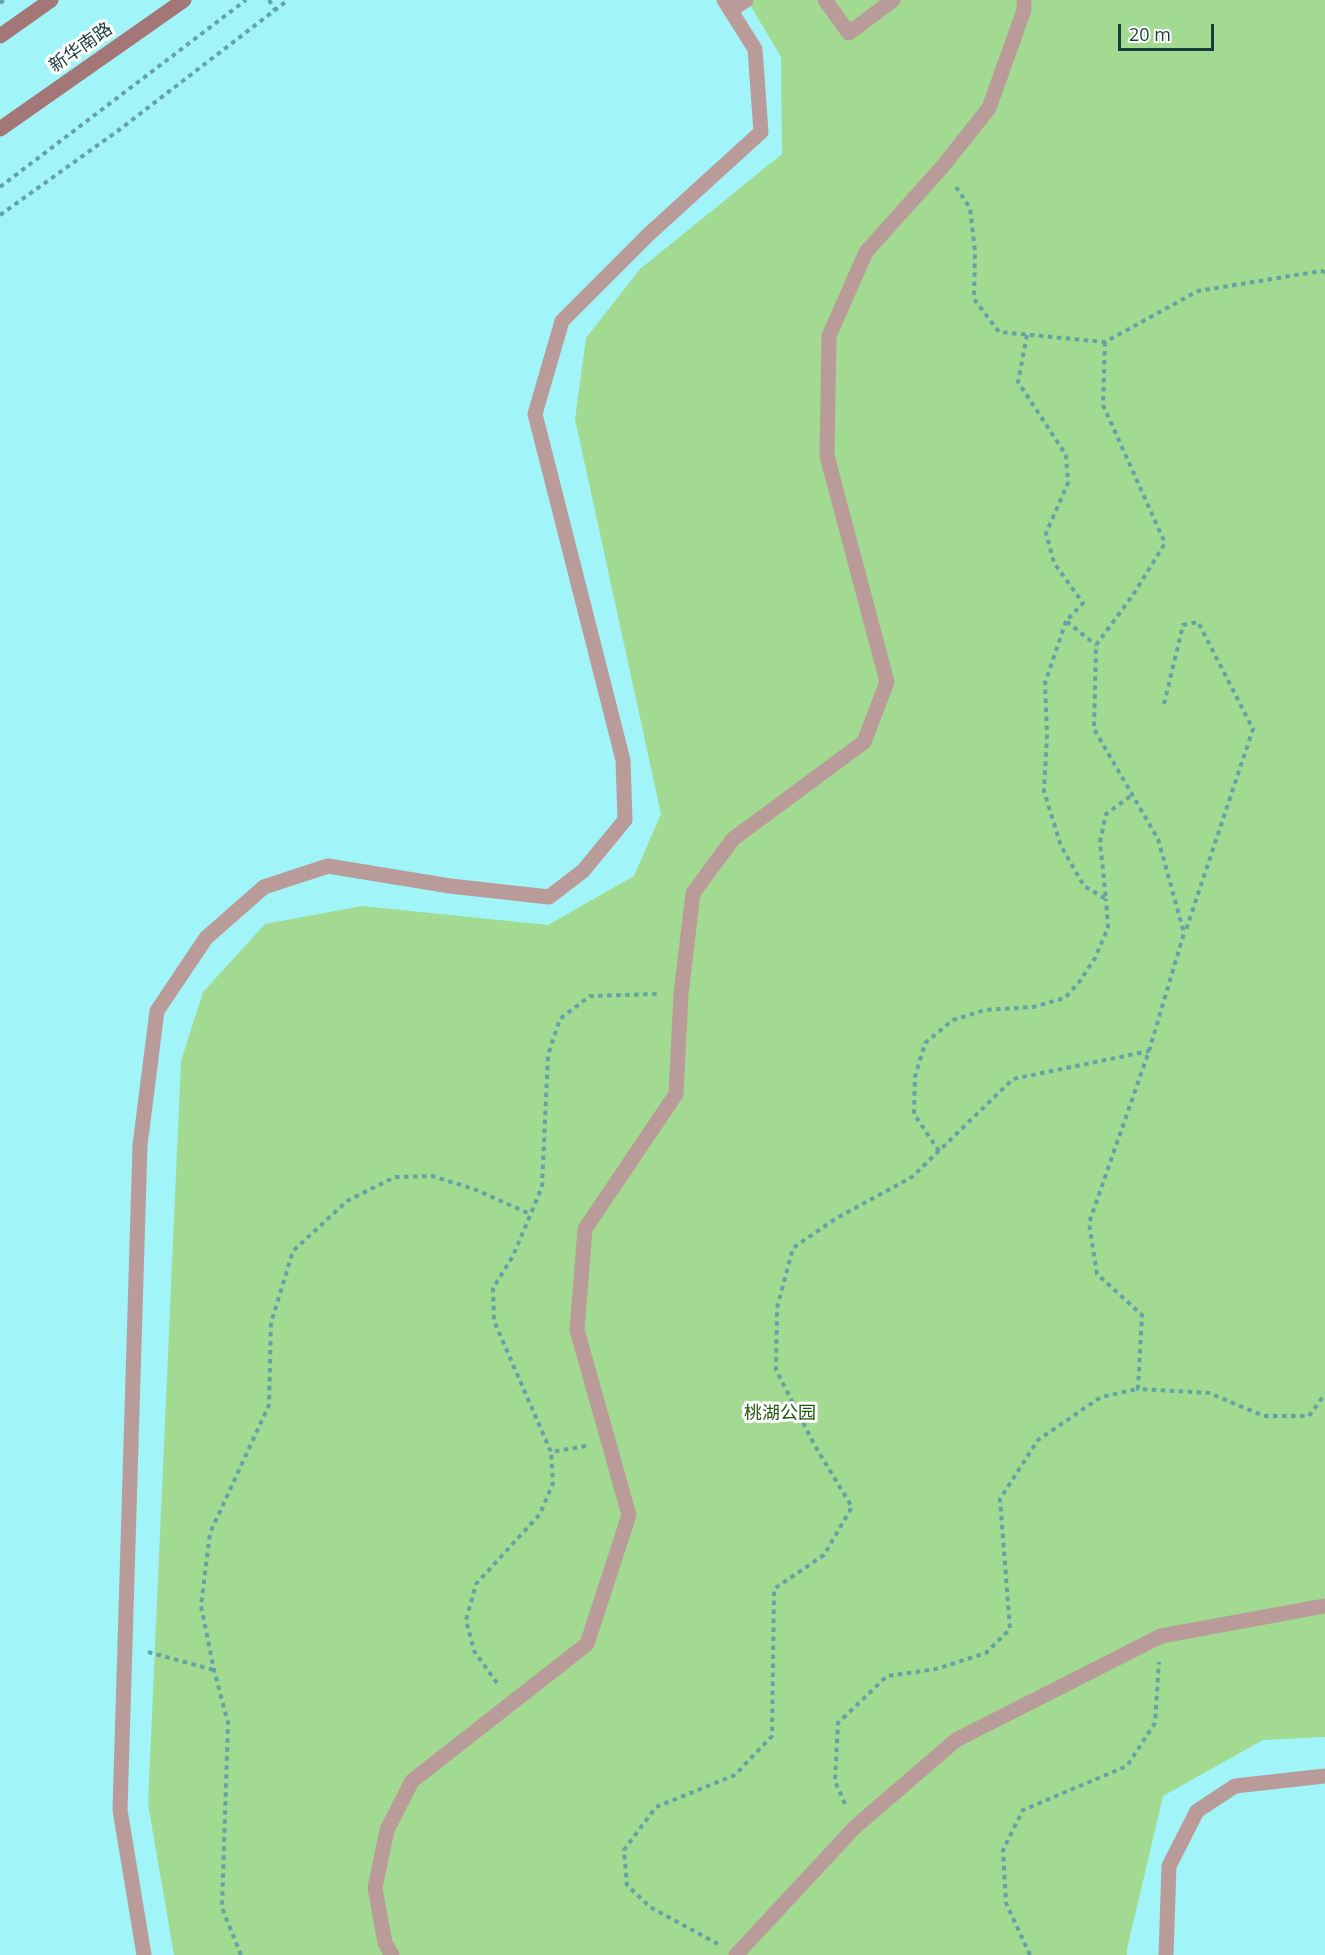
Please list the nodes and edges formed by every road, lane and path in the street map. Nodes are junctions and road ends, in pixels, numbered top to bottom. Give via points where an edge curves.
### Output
1 (51, 0) edge
2 (184, 0) edge
3 (246, 0) edge
4 (269, 0) edge
5 (288, 0) edge
6 (746, 0) edge
7 (825, 0) edge
8 (893, 0) edge
9 (1024, 0) edge
10 (727, 5) edge
11 (275, 10) junction
12 (0, 36) edge
13 (0, 129) edge
14 (943, 166) junction
15 (0, 187) edge
16 (0, 216) edge
17 (1325, 272) edge
18 (1027, 334) junction
19 (1106, 342) junction
20 (1066, 621) junction
21 (1096, 645) junction
22 (1164, 704) dead end
23 (1132, 795) junction
24 (1106, 900) junction
25 (1184, 933) junction
26 (681, 994) junction
27 (1149, 1051) junction
28 (939, 1151) junction
29 (530, 1214) junction
30 (1138, 1389) junction
31 (1325, 1394) edge
32 (608, 1443) junction
33 (551, 1452) junction
34 (1325, 1606) edge
35 (1161, 1636) junction
36 (125, 1645) junction
37 (214, 1670) junction
38 (511, 1704) junction
39 (1325, 1776) edge
40 (855, 1827) junction
41 (144, 1955) edge
42 (241, 1955) edge
43 (392, 1955) edge
44 (736, 1955) edge
45 (1030, 1955) edge
46 (1166, 1955) edge

1 - 12 main road
2 - 13 main road, 新华南路
3 - 15 path
4 - 11 path
5 - 11 path
6 - 10 street
7 - 8 street via 849,33
9 - 14 street via 1024,10 989,108
10 - 36 street via 755,49 761,132 649,234 562,321 535,414 623,760 625,820 583,871 549,897 328,866 264,887 206,938 158,1011 140,1145
11 - 16 path
14 - 18 path via 970,208 975,252 974,299 999,332
14 - 26 street via 866,252 829,336 827,456 887,682 864,742 733,839 693,893
17 - 19 path via 1198,291
18 - 19 path
18 - 20 path via 1018,382 1066,455 1068,483 1046,533 1054,562 1083,603
19 - 21 path via 1103,405 1165,543
20 - 21 path
20 - 24 path via 1045,683 1044,791 1060,846 1083,886
21 - 23 path via 1094,729
22 - 25 path via 1183,625 1198,622 1253,729
23 - 24 path via 1106,814 1100,842
23 - 25 path via 1158,838
24 - 28 path via 1108,928 1095,957 1065,998 1033,1007 985,1010 953,1020 925,1043 915,1077 914,1114
25 - 27 path
26 - 29 path via 590,996 560,1019 548,1055 542,1187
26 - 32 street via 676,1094 585,1229 577,1330
27 - 28 path via 1013,1079
27 - 30 path via 1089,1223 1098,1274 1142,1315
28 - 44 path via 912,1178 834,1219 793,1248 777,1308 776,1370 852,1507 824,1555 774,1589 772,1736 735,1775 656,1807 624,1850 627,1885 642,1900
29 - 33 path via 513,1256 493,1288 494,1321
29 - 37 path via 474,1189 432,1176 395,1177 347,1201 293,1251 271,1323 269,1405 210,1533 201,1606
30 - 31 path via 1209,1393 1264,1416 1309,1416
30 - 40 path via 1101,1397 1038,1440 1000,1499 1010,1629 986,1653 936,1669 887,1676 838,1723 835,1780
32 - 33 path
32 - 38 street via 629,1515 587,1644
33 - 38 path via 553,1483 540,1514 476,1584 466,1620 474,1651
34 - 35 street
35 - 40 street via 956,1740
35 - 45 path via 1155,1723 1127,1766 1023,1810 1003,1850 1006,1902
36 - 37 path
36 - 41 street via 120,1810
37 - 42 path via 228,1723 222,1908
38 - 43 street via 412,1781 387,1830 375,1888 385,1942
39 - 46 street via 1235,1786 1197,1811 1169,1866
40 - 44 street

